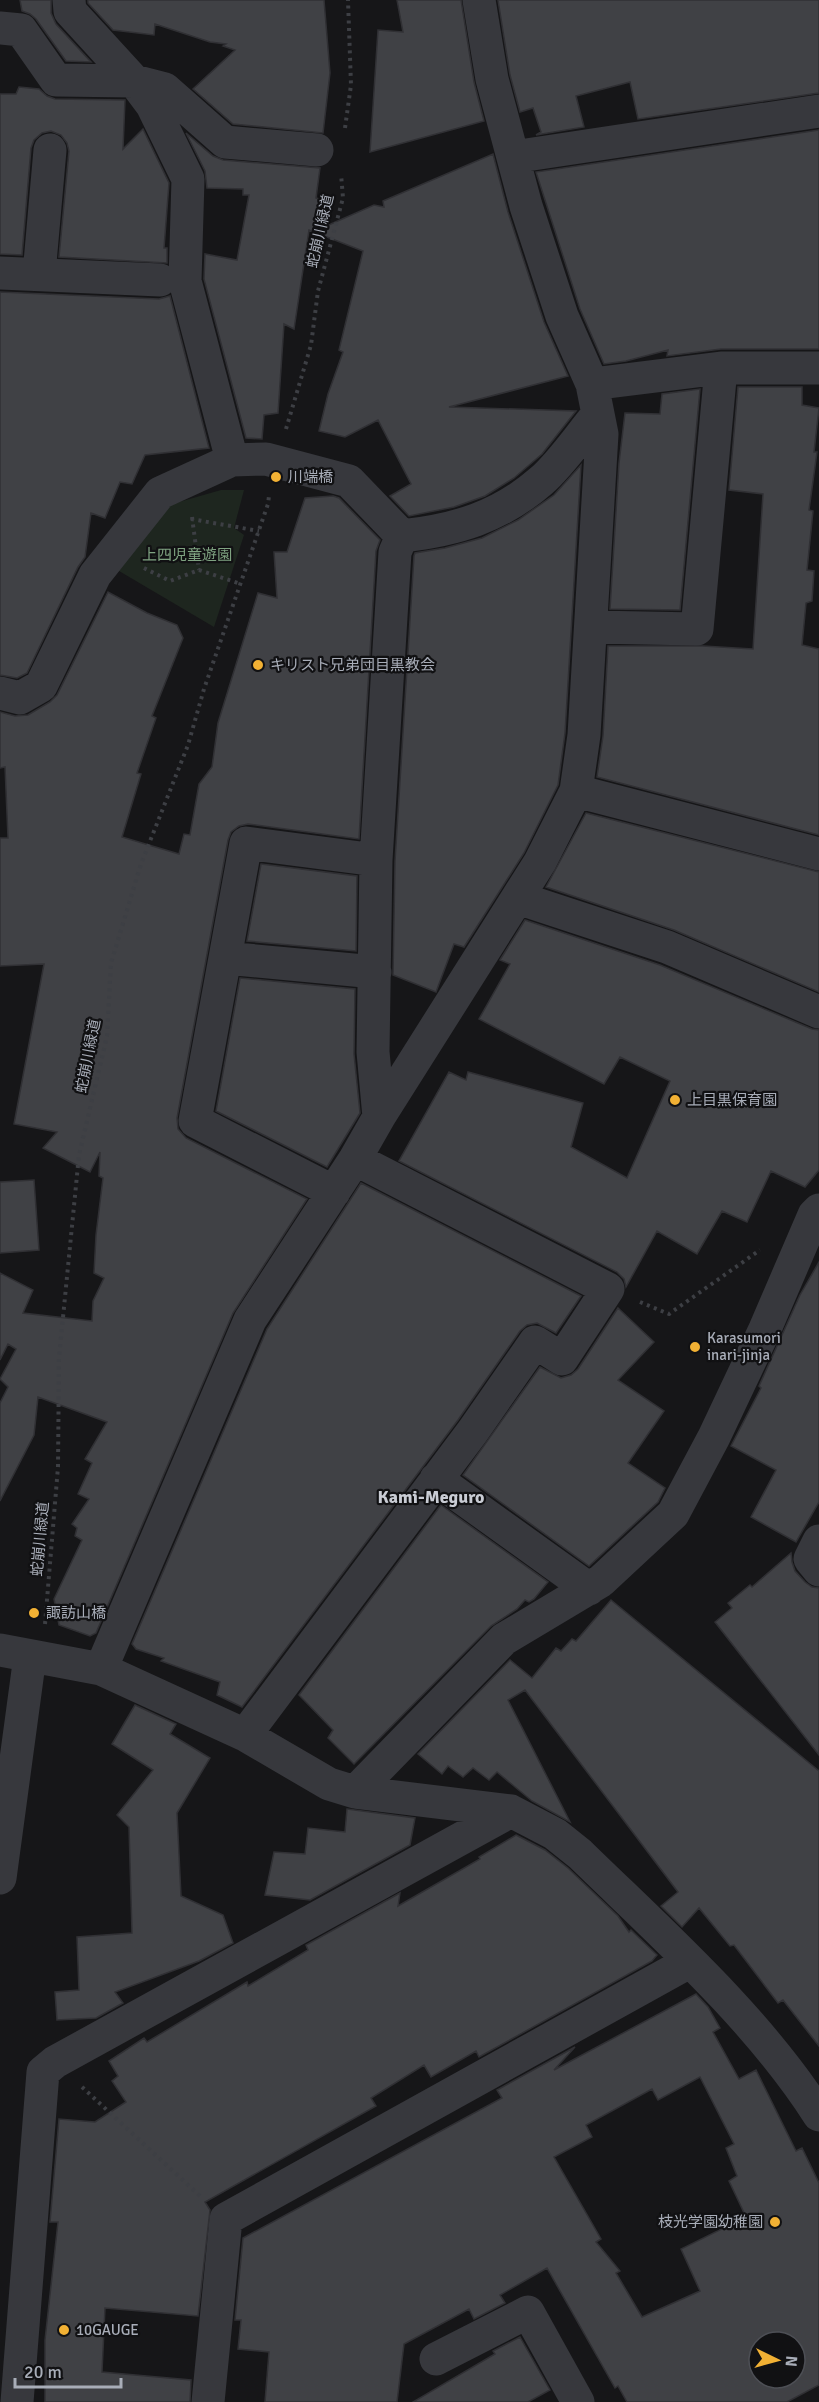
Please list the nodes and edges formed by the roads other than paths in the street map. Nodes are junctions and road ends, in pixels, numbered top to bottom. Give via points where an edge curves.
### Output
1 (69, 0) edge
2 (479, 0) edge
3 (0, 28) edge
4 (134, 81) junction
5 (819, 111) edge
6 (50, 150) dead end
7 (328, 156) road end
8 (513, 157) junction
9 (0, 273) edge
10 (39, 274) junction
11 (172, 281) junction
12 (721, 368) junction
13 (819, 368) edge
14 (595, 399) junction
15 (253, 461) junction
16 (402, 536) junction
17 (592, 627) junction
18 (0, 693) edge
19 (576, 791) junction
20 (819, 854) edge
21 (376, 860) junction
22 (518, 898) junction
23 (225, 958) junction
24 (375, 972) junction
25 (819, 1012) edge
26 (379, 1117) junction
27 (356, 1159) junction
28 (334, 1192) junction
29 (819, 1210) edge
30 (436, 1479) junction
31 (819, 1541) edge
32 (819, 1570) edge
33 (589, 1589) junction
34 (24, 1655) edge
35 (101, 1670) junction
36 (245, 1735) junction
37 (354, 1792) junction
38 (511, 1811) junction
39 (0, 1878) edge
40 (689, 1962) junction
41 (813, 2093) edge
42 (436, 2359) dead end
43 (17, 2402) edge
44 (208, 2402) edge
45 (578, 2402) edge

1 - 4 street via 70,11
2 - 8 street via 492,80
3 - 4 street via 21,30 57,80
4 - 7 street via 165,88 225,142
4 - 11 street via 152,105 188,179
5 - 8 street
6 - 10 street
8 - 14 street via 562,316
9 - 10 street
10 - 11 street
11 - 15 street
12 - 13 street
12 - 14 street
12 - 17 street via 697,629
14 - 16 street via 542,481 490,516 438,532
14 - 17 street via 602,434
15 - 16 street via 349,481
15 - 18 street via 160,493 95,575 41,686 20,698
16 - 21 street via 395,552
17 - 19 street
19 - 20 street
19 - 22 street
21 - 23 street via 246,843
21 - 24 street
22 - 25 street via 667,947
22 - 26 street
23 - 24 street
23 - 28 street via 195,1120
24 - 26 street via 373,1052
26 - 27 street
27 - 28 street
27 - 30 street via 608,1289 562,1359 535,1342
28 - 35 street via 250,1320
29 - 33 street via 714,1437 673,1514
30 - 33 street
30 - 36 street
31 - 32 street via 810,1559
33 - 37 street via 504,1639
34 - 35 street
34 - 39 street
35 - 36 street
36 - 37 street via 329,1784
37 - 38 street
38 - 40 street via 555,1834 580,1854
38 - 43 street via 42,2072
40 - 41 street
40 - 44 street via 226,2219
42 - 45 street via 528,2312

